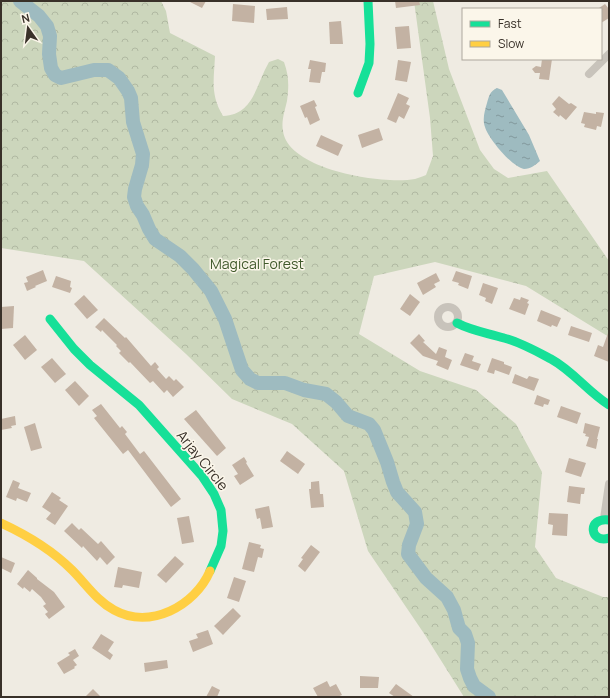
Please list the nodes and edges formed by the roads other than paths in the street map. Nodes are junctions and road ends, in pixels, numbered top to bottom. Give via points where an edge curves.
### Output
1 (368, 1) edge
2 (609, 54) edge
3 (589, 74) dead end
4 (358, 93) dead end
5 (50, 320) dead end
6 (457, 323) dead end
7 (609, 405) edge
8 (609, 484) edge
9 (607, 519) edge
10 (1, 523) edge
11 (609, 538) edge

1 - 4 street via 369,62
2 - 3 street
5 - 10 street, Arjay Circle via 89,364 139,405 206,482 221,510 222,541 207,579 198,592 185,604 164,614 141,617 122,614 112,609 57,557 32,539
6 - 7 street via 521,344 553,360
8 - 9 street
9 - 11 street via 595,523 593,533 601,540

